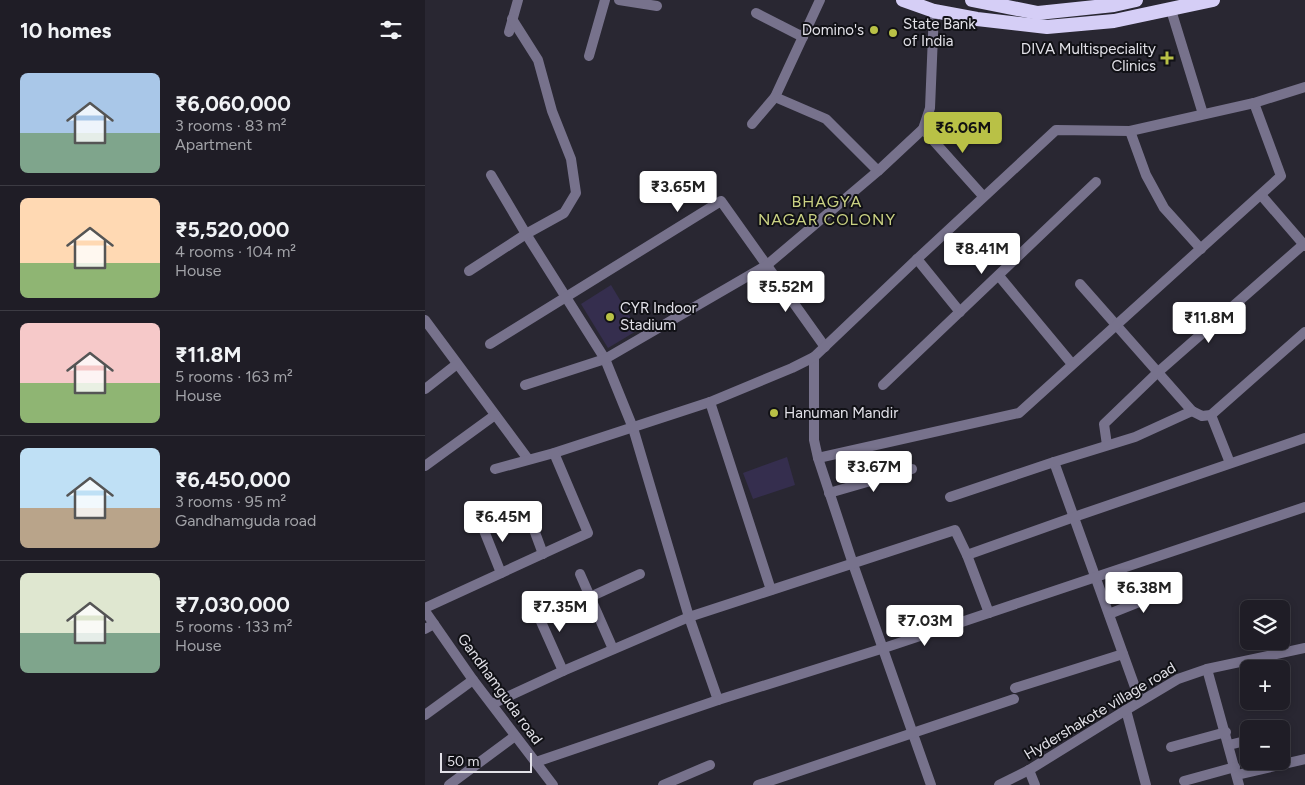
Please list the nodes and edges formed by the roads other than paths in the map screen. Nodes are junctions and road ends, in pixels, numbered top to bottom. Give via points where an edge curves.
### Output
1 (518, 0) edge
2 (605, 0) edge
3 (619, 0) edge
4 (820, 0) edge
5 (903, 0) edge
6 (972, 0) edge
7 (1136, 0) edge
8 (1213, 0) edge
9 (657, 6) dead end
10 (1171, 10) junction
11 (934, 11) junction
12 (756, 13) dead end
13 (512, 19) junction
14 (509, 32) dead end
15 (803, 37) junction
16 (589, 56) dead end
17 (1305, 87) edge
18 (775, 97) junction
19 (1254, 102) junction
20 (1203, 114) junction
21 (752, 124) dead end
22 (923, 129) junction
23 (1130, 131) junction
24 (878, 171) junction
25 (491, 175) dead end
26 (1097, 182) dead end
27 (1261, 195) junction
28 (983, 196) junction
29 (526, 234) junction
30 (1305, 244) edge
31 (1201, 249) junction
32 (917, 258) junction
33 (767, 265) junction
34 (469, 271) dead end
35 (999, 276) junction
36 (1080, 284) dead end
37 (566, 297) junction
38 (960, 312) junction
39 (425, 320) edge
40 (1115, 325) junction
41 (1305, 332) edge
42 (490, 344) dead end
43 (825, 347) junction
44 (814, 357) junction
45 (605, 359) junction
46 (457, 364) junction
47 (1072, 364) junction
48 (1157, 373) junction
49 (525, 385) dead end
50 (883, 385) dead end
51 (425, 389) edge
52 (710, 402) junction
53 (1192, 411) junction
54 (495, 415) junction
55 (1211, 415) junction
56 (633, 428) junction
57 (1305, 438) edge
58 (1107, 445) junction
59 (554, 453) junction
60 (819, 458) junction
61 (528, 459) junction
62 (1054, 462) junction
63 (1230, 463) junction
64 (425, 466) edge
65 (495, 469) dead end
66 (912, 469) dead end
67 (829, 493) junction
68 (950, 497) dead end
69 (1305, 506) edge
70 (526, 508) dead end
71 (1074, 516) junction
72 (481, 523) dead end
73 (543, 554) junction
74 (967, 555) junction
75 (853, 564) junction
76 (501, 573) junction
77 (580, 574) dead end
78 (640, 574) dead end
79 (1096, 577) junction
80 (771, 590) junction
81 (1169, 590) dead end
82 (590, 597) junction
83 (534, 606) dead end
84 (425, 610) edge
85 (989, 613) junction
86 (1109, 614) junction
87 (689, 617) junction
88 (429, 626) edge
89 (884, 648) junction
90 (1305, 648) edge
91 (613, 649) junction
92 (1123, 654) junction
93 (1207, 669) junction
94 (563, 671) junction
95 (473, 680) junction
96 (718, 700) junction
97 (1140, 701) junction
98 (492, 704) junction
99 (1126, 710) junction
100 (425, 715) edge
101 (1225, 732) junction
102 (912, 733) junction
103 (515, 736) junction
104 (1240, 742) edge
105 (1229, 745) junction
106 (1171, 747) dead end
107 (1305, 759) edge
108 (536, 762) junction
109 (710, 764) dead end
110 (1029, 770) junction
111 (1237, 776) edge
112 (1184, 781) dead end
113 (449, 785) edge
114 (553, 785) edge
115 (663, 785) edge
116 (758, 785) edge
117 (931, 785) edge
118 (999, 785) edge
119 (1035, 785) edge
120 (1146, 785) edge

1 - 13 street
2 - 16 street
3 - 9 street
4 - 15 street
5 - 11 highway
6 - 7 highway via 1038,13
8 - 10 highway
10 - 11 highway via 1115,22 1047,27 999,23
10 - 20 street
11 - 22 street via 930,108
12 - 15 street
13 - 14 street
13 - 29 street via 538,60 552,111 571,159 576,194 564,213
15 - 18 street
17 - 19 street
18 - 21 street
18 - 24 street via 826,119
19 - 20 street
19 - 27 street via 1281,176
20 - 23 street
22 - 24 street
22 - 28 street
23 - 28 street via 1056,130
23 - 31 street via 1146,175 1164,208
24 - 33 street
25 - 29 street
26 - 35 street
27 - 30 street
27 - 31 street
28 - 32 street
29 - 34 street
29 - 37 street
30 - 48 street
31 - 40 street
32 - 38 street
32 - 43 street
33 - 37 street via 721,201
33 - 43 street
33 - 45 street
35 - 38 street
35 - 47 street
36 - 40 street
37 - 42 street
37 - 45 street
38 - 50 street
39 - 46 street
40 - 47 street
40 - 48 street
41 - 55 street
43 - 44 street
44 - 52 street
44 - 60 street via 814,440
45 - 49 street
45 - 56 street
46 - 51 street
46 - 54 street
47 - 60 street via 1019,413
48 - 53 street
48 - 58 street via 1104,424
52 - 56 street
52 - 80 street
53 - 55 street via 1201,416
53 - 58 street via 1135,437
54 - 61 street
54 - 64 street
55 - 63 street
56 - 59 street
56 - 87 street
57 - 63 street
58 - 62 street
59 - 61 street
59 - 73 street via 588,533
60 - 67 street
61 - 65 street
62 - 68 street
62 - 71 street
63 - 71 street
66 - 67 street
67 - 75 street
69 - 79 street
70 - 73 street
71 - 74 street
71 - 79 street
72 - 76 street
73 - 76 street
74 - 75 street via 955,530
74 - 85 street
75 - 80 street
75 - 89 street
76 - 84 street
77 - 82 street
78 - 82 street
79 - 85 street
79 - 86 street
80 - 87 street
81 - 86 street
82 - 91 street
83 - 94 street
84 - 88 street, Gandhamguda road
85 - 89 street
86 - 92 street
87 - 91 street
87 - 96 street
88 - 95 street, Gandhamguda road
89 - 96 street
89 - 102 street
90 - 93 street, Hydershakote village road
91 - 94 street
92 - 97 street
92 - 102 street
93 - 97 street, Hydershakote village road via 1178,679
93 - 101 street
94 - 98 street
95 - 98 street, Gandhamguda road
95 - 100 street
96 - 108 street
97 - 99 street, Hydershakote village road
98 - 103 street, Gandhamguda road
99 - 110 street, Hydershakote village road
99 - 120 street
101 - 105 street
101 - 106 street
102 - 116 street
102 - 117 street
103 - 108 street, Gandhamguda road
103 - 113 street
104 - 105 street
105 - 111 street
107 - 111 street
108 - 114 street, Gandhamguda road
109 - 115 street
110 - 118 street, Hydershakote village road
110 - 119 street
111 - 112 street

